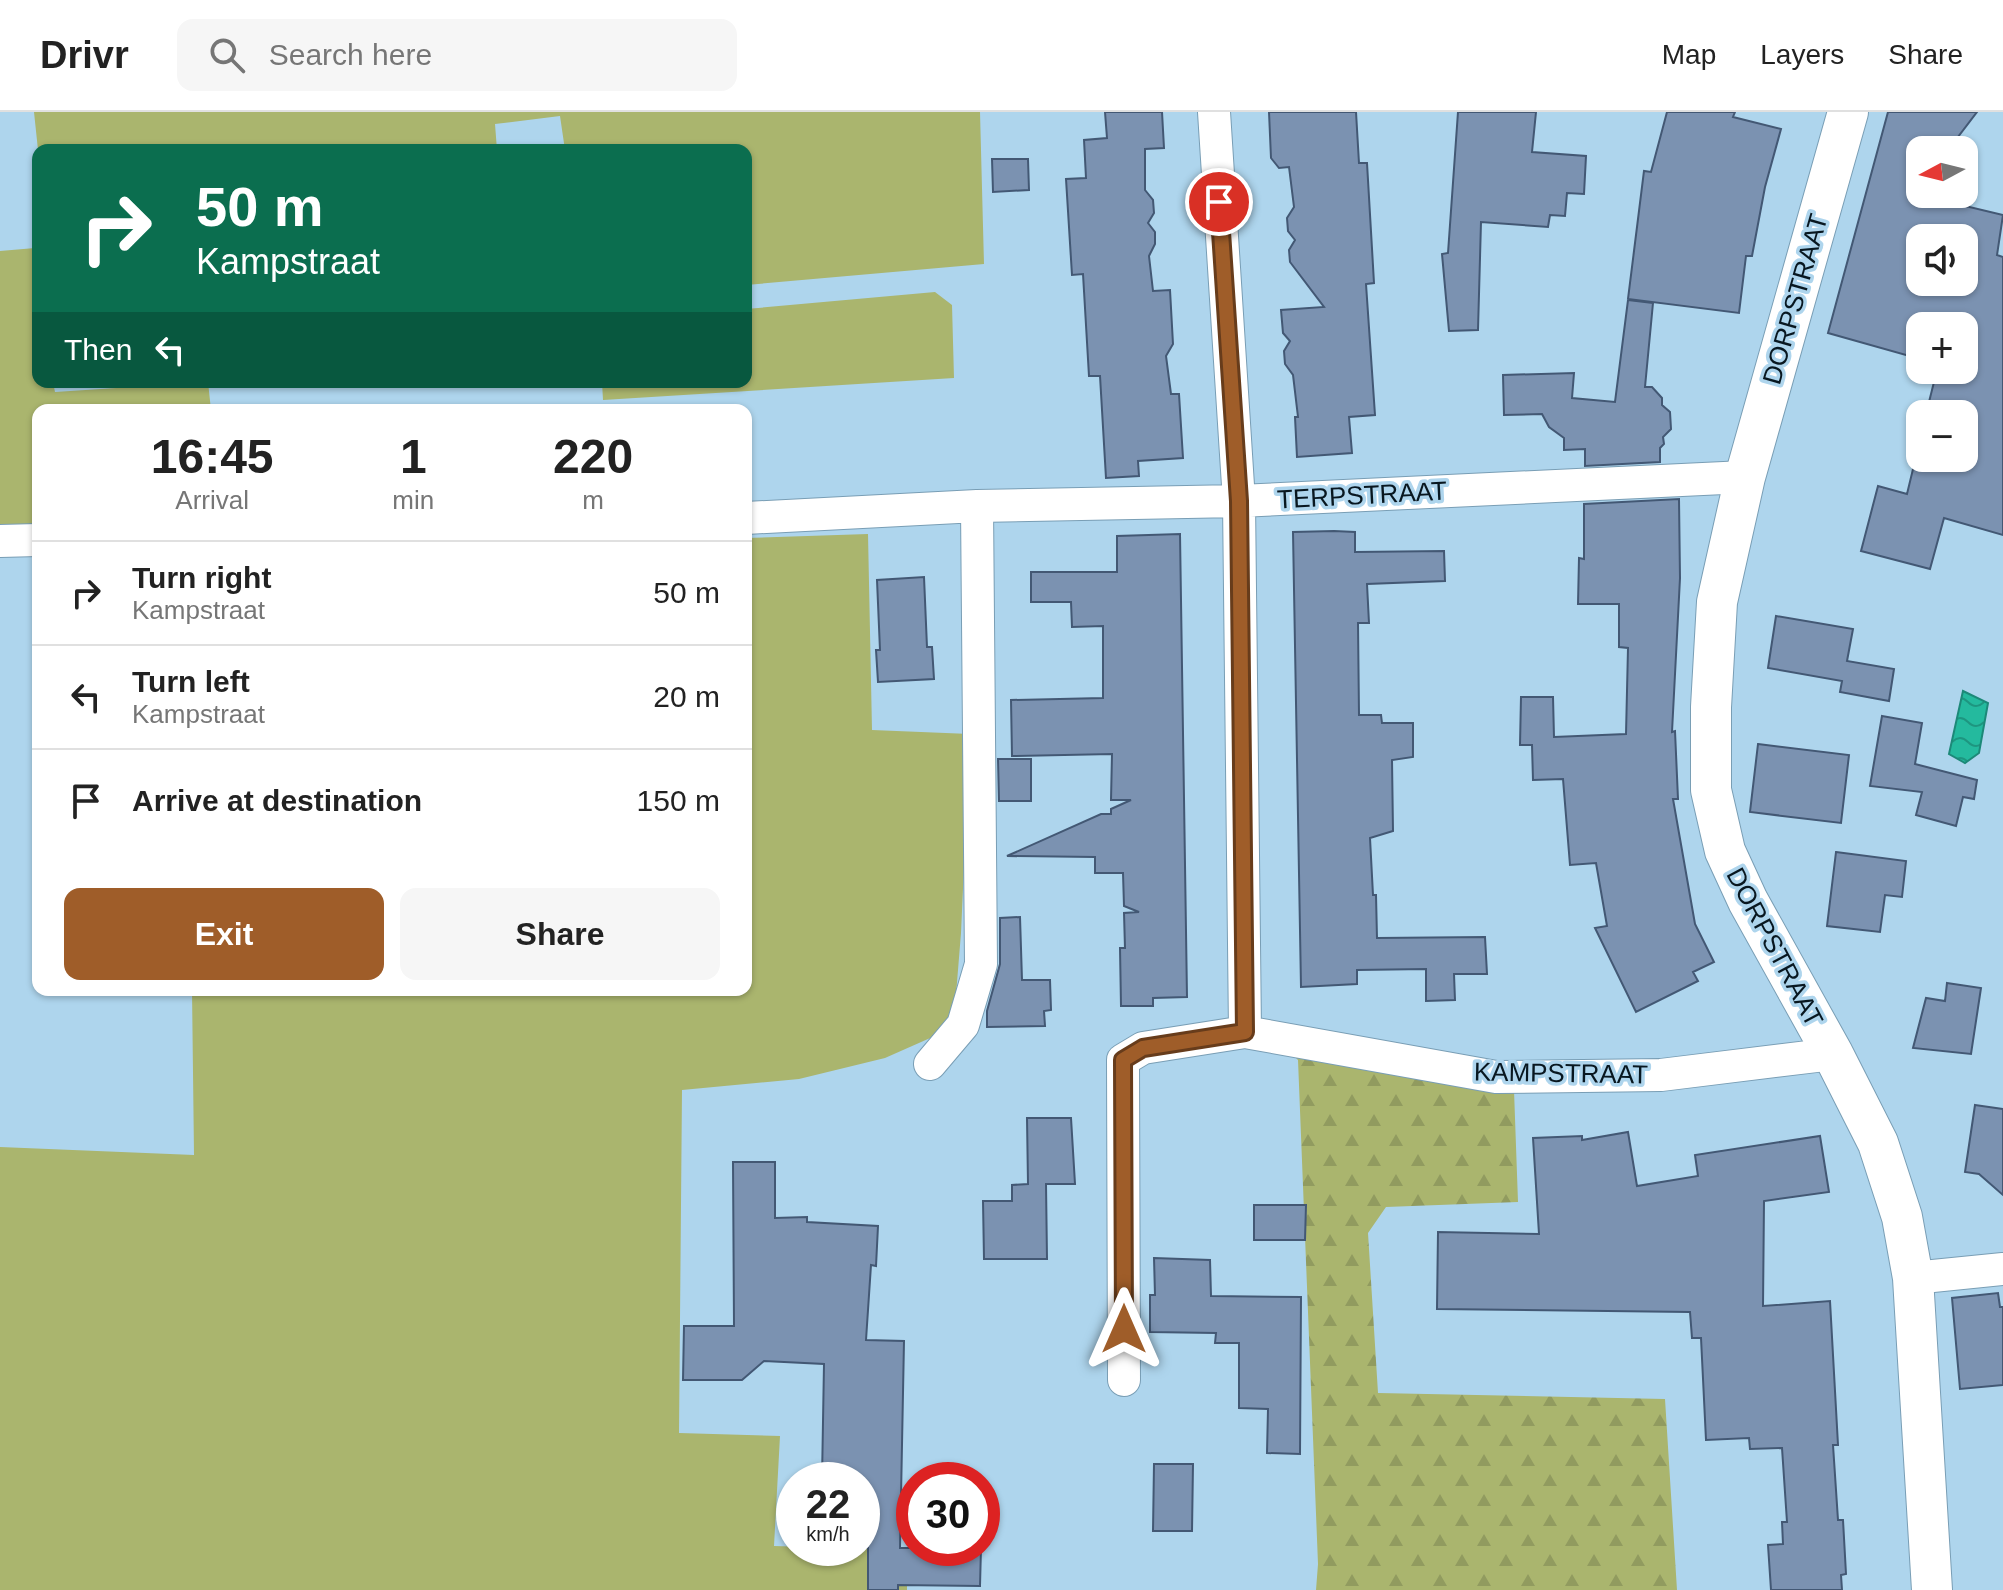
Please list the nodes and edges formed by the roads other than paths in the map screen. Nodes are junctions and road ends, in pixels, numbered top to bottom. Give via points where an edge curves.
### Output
1 (1214, 112) edge
2 (1848, 112) edge
3 (1745, 477) junction
4 (1239, 501) junction
5 (977, 506) junction
6 (752, 518) edge
7 (32, 540) edge
8 (0, 541) edge
9 (1245, 1032) junction
10 (1833, 1054) junction
11 (930, 1064) dead end
12 (2003, 1269) edge
13 (1913, 1278) junction
14 (1124, 1380) dead end
15 (1932, 1590) edge

1 - 4 street
2 - 3 street, DORPSTRAAT
3 - 4 street, TERPSTRAAT
3 - 10 street, DORPSTRAAT via 1717,602 1711,790 1725,851 1748,901
4 - 5 street, TERPSTRAAT
4 - 9 street
5 - 6 street, TERPSTRAAT
5 - 11 street via 981,964 963,1025
7 - 8 street
9 - 10 street, KAMPSTRAAT via 1496,1077 1661,1075
9 - 14 street, KAMPSTRAAT via 1143,1048 1123,1060
10 - 13 street, DORPSTRAAT via 1878,1143 1902,1217
12 - 13 street
13 - 15 street, DORPSTRAAT

